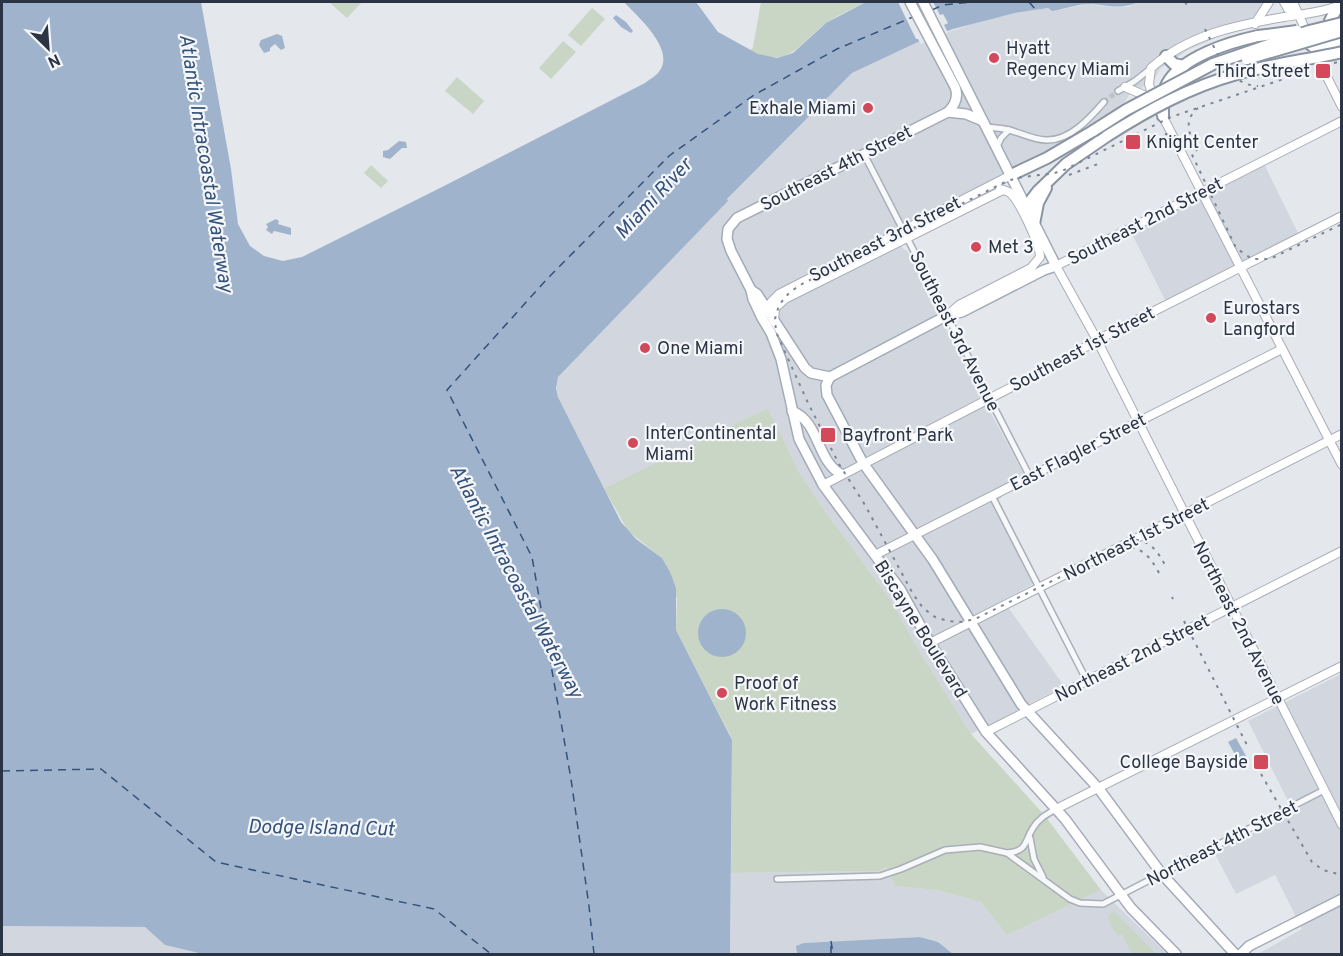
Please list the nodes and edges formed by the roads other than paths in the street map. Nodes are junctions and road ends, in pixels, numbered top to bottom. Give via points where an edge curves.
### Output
1 (910, 2) edge
2 (923, 2) edge
3 (1269, 2) edge
4 (1284, 2) edge
5 (1293, 2) edge
6 (1341, 5) edge
7 (1298, 16) junction
8 (1341, 23) edge
9 (1255, 24) junction
10 (1310, 31) junction
11 (1341, 41) edge
12 (1311, 45) junction
13 (1166, 56) junction
14 (1321, 65) dead end
15 (1184, 66) junction
16 (951, 67) junction
17 (1151, 68) junction
18 (1201, 73) junction
19 (1326, 75) dead end
20 (1121, 89) joint
21 (1154, 99) junction
22 (1104, 102) tunnel mouth
23 (1341, 107) edge
24 (948, 112) junction
25 (1163, 116) junction
26 (1341, 121) edge
27 (985, 124) junction
28 (1009, 130) junction
29 (997, 149) junction
30 (864, 154) junction
31 (1011, 175) junction
32 (1047, 183) junction
33 (990, 185) junction
34 (1002, 190) junction
35 (1019, 192) junction
36 (1202, 192) junction
37 (1019, 206) junction
38 (1029, 212) junction
39 (1341, 216) edge
40 (1034, 224) junction
41 (728, 229) joint
42 (903, 229) junction
43 (908, 238) junction
44 (1056, 266) junction
45 (1241, 267) junction
46 (751, 290) junction
47 (769, 312) junction
48 (948, 315) junction
49 (774, 321) junction
50 (771, 333) junction
51 (1097, 340) junction
52 (1282, 349) junction
53 (830, 377) junction
54 (989, 398) junction
55 (792, 411) junction
56 (1138, 422) junction
57 (1341, 434) edge
58 (1329, 441) junction
59 (862, 464) junction
60 (1341, 465) edge
61 (842, 474) junction
62 (1030, 477) junction
63 (823, 485) junction
64 (992, 496) junction
65 (1184, 514) junction
66 (916, 535) junction
67 (1341, 551) edge
68 (875, 555) junction
69 (1040, 588) junction
70 (1231, 608) junction
71 (971, 624) junction
72 (930, 643) junction
73 (1341, 666) edge
74 (1087, 681) junction
75 (1277, 699) junction
76 (1027, 711) junction
77 (986, 732) junction
78 (1099, 789) junction
79 (1324, 790) junction
80 (1056, 809) junction
81 (1341, 825) edge
82 (1030, 837) junction
83 (1007, 853) junction
84 (1161, 873) junction
85 (777, 879) dead end
86 (1045, 880) junction
87 (1120, 896) junction
88 (1341, 899) edge
89 (1176, 954) edge
90 (1235, 954) edge
91 (1241, 954) edge

1 - 16 main road
2 - 16 main road
3 - 9 main road
4 - 7 main road
5 - 7 main road
6 - 7 main road
6 - 11 highway via 1327,25 1331,37
7 - 9 main road
7 - 12 main road
8 - 10 highway, bridge
9 - 13 main road via 1206,35
10 - 15 highway, bridge via 1258,36 1220,47
10 - 18 highway, bridge via 1213,64
11 - 12 highway
11 - 18 highway, bridge
11 - 32 highway, bridge via 1209,82 1107,136 1066,164
12 - 14 main road
13 - 15 highway via 1174,64
13 - 17 main road
15 - 25 highway via 1167,84
16 - 24 main road via 957,93
16 - 27 main road
17 - 20 street
17 - 21 main road via 1149,84
18 - 31 highway, bridge
19 - 23 main road
20 - 21 main road
21 - 25 main road
22 - 28 street via 1086,121 1057,139 1041,140
24 - 27 main road via 966,114
24 - 30 main road, Southeast 4th Street
25 - 36 main road
26 - 36 main road, Southeast 2nd Street
27 - 28 street
27 - 29 main road
28 - 29 street
29 - 31 main road
30 - 41 main road, Southeast 4th Street via 737,218
30 - 42 street, Southeast 3rd Avenue
31 - 33 main road, Southeast 3rd Street
31 - 35 main road
32 - 38 highway via 1031,200
32 - 40 highway
33 - 34 main road
33 - 42 main road, Southeast 3rd Street
34 - 37 main road
34 - 43 main road, Southeast 3rd Street
35 - 37 main road
35 - 38 main road
36 - 44 main road, Southeast 2nd Street
36 - 45 main road
37 - 48 main road, Southeast 2nd Street via 1040,257 1031,268 959,304
38 - 40 main road
39 - 45 main road, Southeast 1st Street
40 - 44 main road
41 - 46 main road, Biscayne Boulevard via 731,251
42 - 43 street, Southeast 3rd Avenue
42 - 47 main road, Southeast 3rd Street via 779,294 772,300
43 - 48 street, Southeast 3rd Avenue
43 - 49 main road, Southeast 3rd Street via 783,300 775,308
44 - 48 main road, Southeast 2nd Street via 962,312
44 - 51 main road, Northeast 2nd Avenue
45 - 51 main road, Southeast 1st Street
45 - 52 main road
46 - 47 main road
46 - 50 main road, Biscayne Boulevard
47 - 49 main road
47 - 50 main road
48 - 53 main road, Southeast 2nd Street
48 - 54 street, Southeast 3rd Avenue
49 - 53 main road via 805,368
50 - 55 main road, Biscayne Boulevard
51 - 54 main road, Southeast 1st Street
51 - 56 main road, Northeast 2nd Avenue
52 - 56 main road, East Flagler Street
52 - 58 main road
53 - 59 main road via 827,395
54 - 59 main road, Southeast 1st Street
54 - 62 street, Southeast 3rd Avenue
55 - 61 main road via 806,420 832,468
55 - 63 main road, Biscayne Boulevard via 801,443
56 - 62 main road, East Flagler Street
56 - 65 main road, Northeast 2nd Avenue
57 - 58 main road, Northeast 1st Street
58 - 60 main road
58 - 65 main road, Northeast 1st Street
59 - 61 main road, Southeast 1st Street
59 - 66 main road
61 - 63 main road, Southeast 1st Street
62 - 64 main road, East Flagler Street
63 - 68 main road, Biscayne Boulevard
64 - 66 main road, East Flagler Street
64 - 69 street
65 - 69 main road, Northeast 1st Street
65 - 70 main road, Northeast 2nd Avenue
66 - 68 main road, East Flagler Street
66 - 71 main road
67 - 70 main road, Northeast 2nd Street
68 - 72 main road, Biscayne Boulevard via 905,596
69 - 71 main road, Northeast 1st Street
69 - 74 street
70 - 74 main road, Northeast 2nd Street
70 - 75 main road, Northeast 2nd Avenue
71 - 72 main road, Northeast 1st Street
71 - 76 main road
72 - 77 main road, Biscayne Boulevard
73 - 75 main road
74 - 76 main road, Northeast 2nd Street
75 - 78 main road
75 - 79 main road, Northeast 2nd Avenue
76 - 77 main road, Northeast 2nd Street
76 - 78 main road
77 - 80 main road, Biscayne Boulevard
78 - 80 main road
78 - 84 main road
79 - 81 main road, Northeast 2nd Avenue
79 - 84 street, Northeast 4th Street
80 - 82 street via 1039,820
80 - 87 main road, Biscayne Boulevard
82 - 83 street via 1021,849
82 - 86 street via 1034,859
83 - 85 street via 987,847 963,847 880,876
83 - 86 street, Northeast 4th Street
84 - 87 street, Northeast 4th Street
84 - 90 main road
86 - 87 street, Northeast 4th Street via 1080,903 1103,904
87 - 89 main road, Biscayne Boulevard
88 - 91 main road via 1249,946

